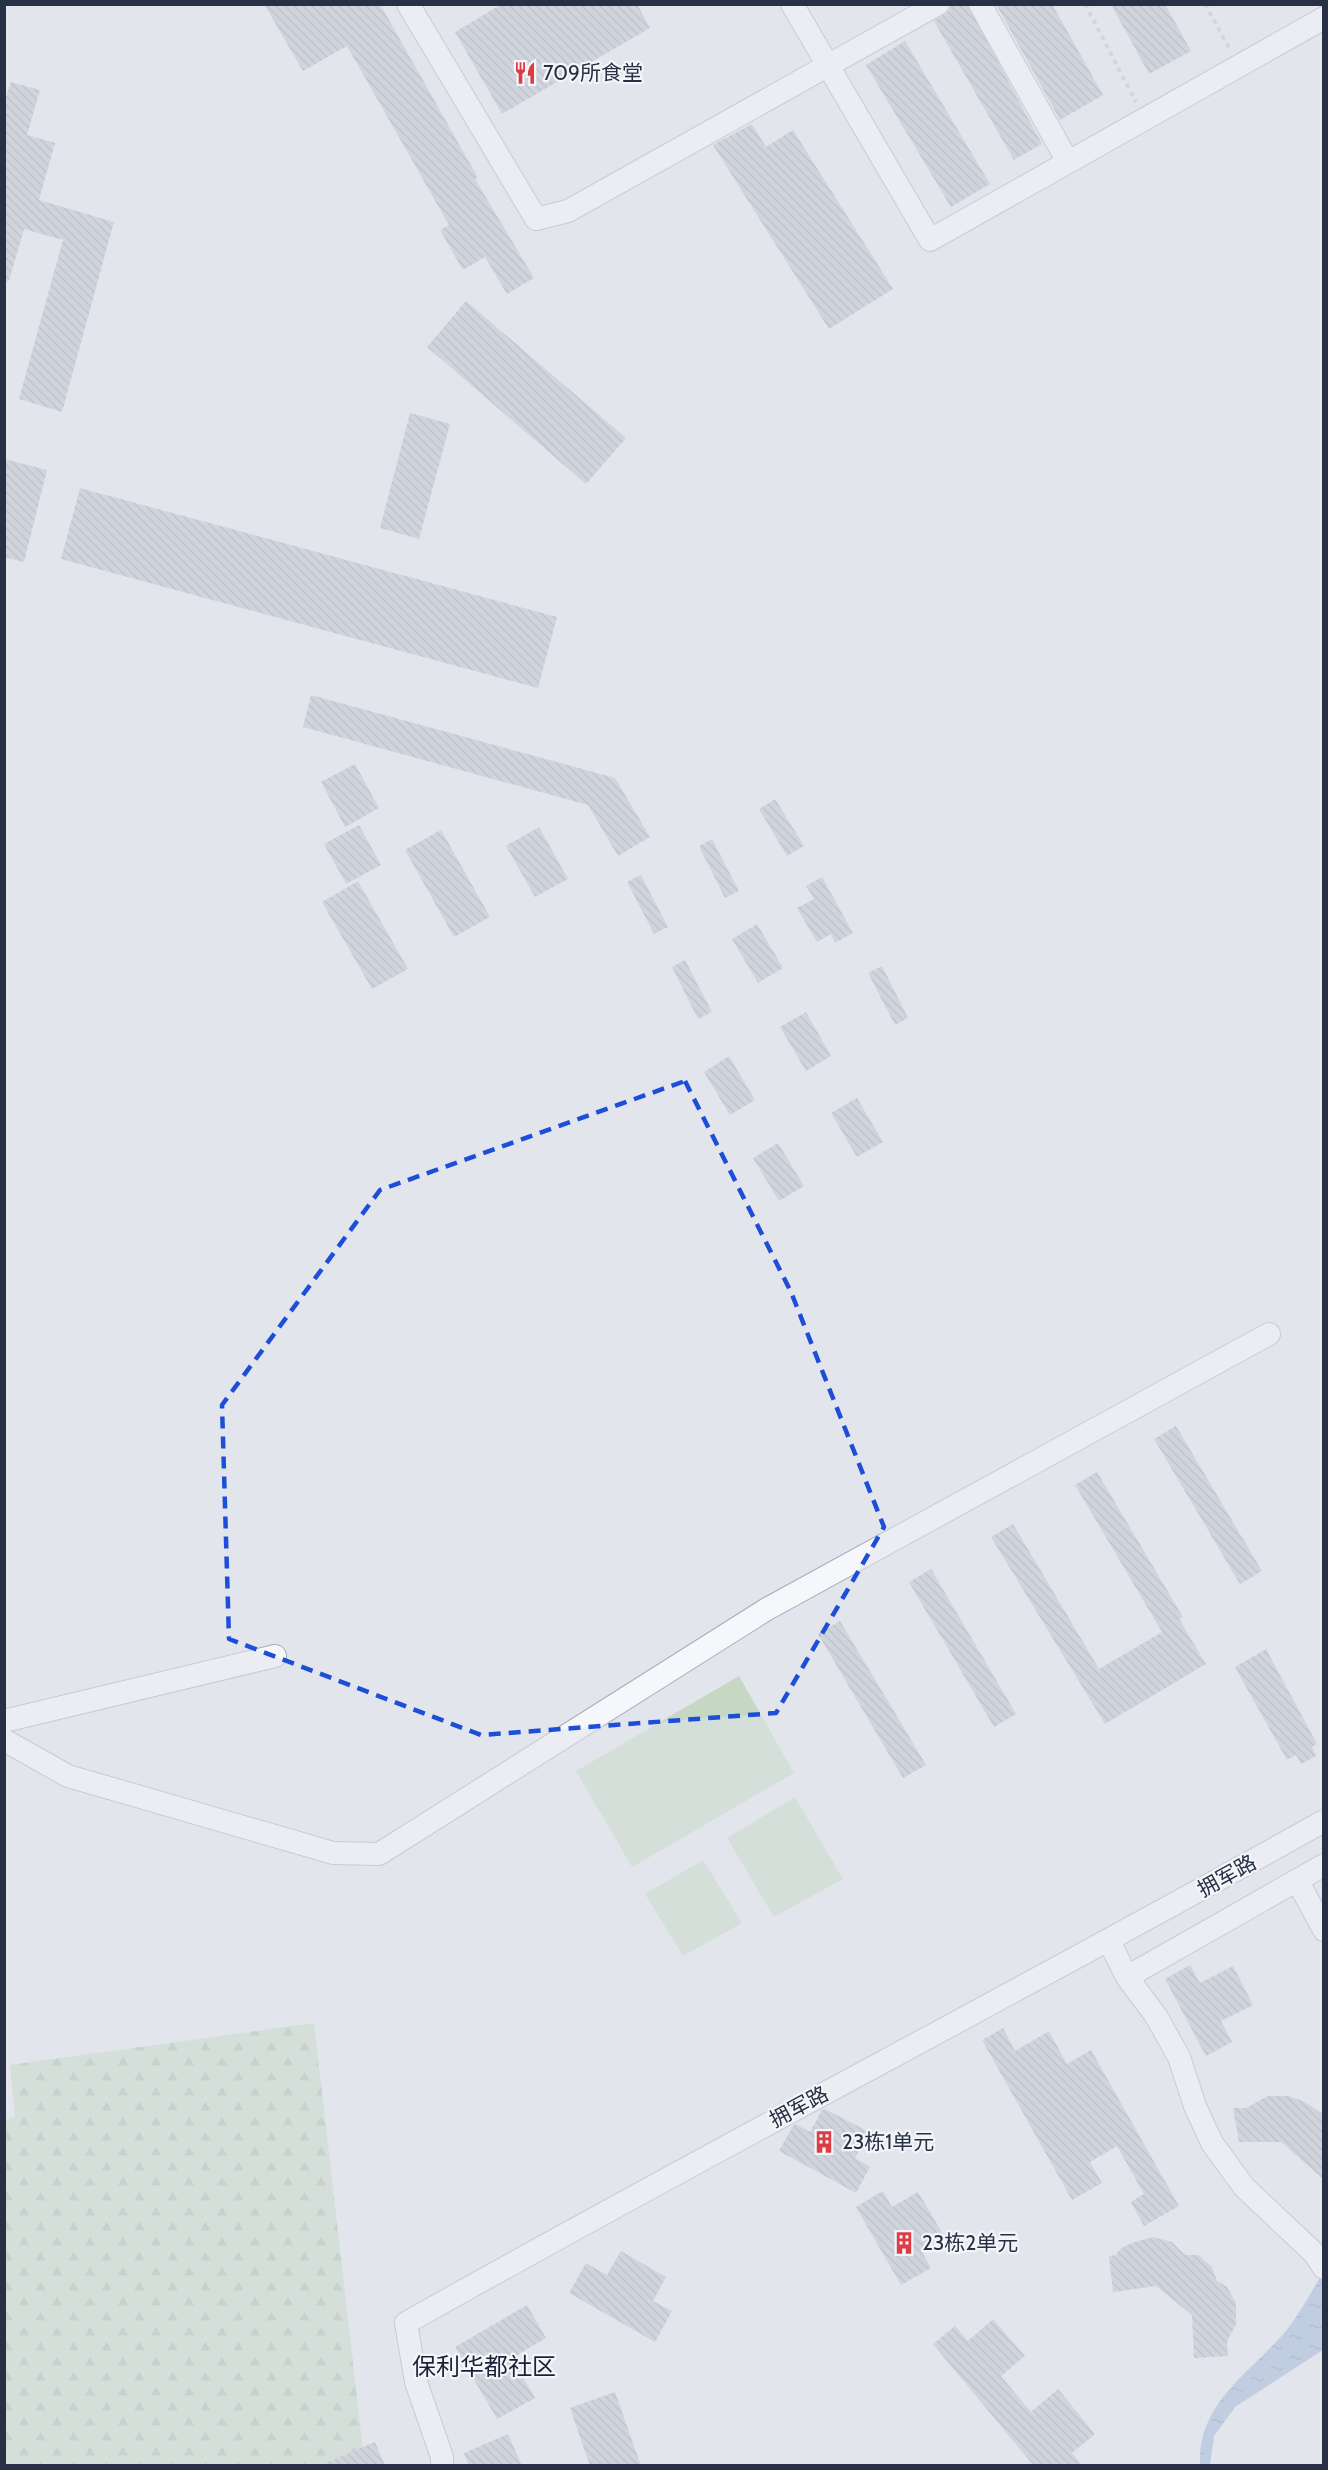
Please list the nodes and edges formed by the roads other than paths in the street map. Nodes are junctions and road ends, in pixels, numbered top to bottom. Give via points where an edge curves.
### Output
1 (408, 4) edge
2 (792, 4) edge
3 (938, 4) edge
4 (980, 4) edge
5 (1323, 18) edge
6 (829, 67) junction
7 (1068, 162) junction
8 (1269, 1334) dead end
9 (275, 1656) dead end
10 (4, 1721) edge
11 (4, 1740) edge
12 (1323, 1821) edge
13 (1323, 1865) edge
14 (1297, 1880) junction
15 (1323, 1930) edge
16 (1109, 1941) junction
17 (1127, 1977) junction
18 (1323, 2268) edge
19 (442, 2466) edge

1 - 6 street via 536,219 568,211
2 - 6 street
3 - 6 street
4 - 7 street
5 - 7 street
6 - 7 street via 930,240
8 - 11 street via 767,1609 380,1854 333,1853 68,1776
9 - 10 street
12 - 16 street, 拥军路
13 - 14 street
14 - 15 street
14 - 17 street
16 - 17 street
16 - 19 street, 拥军路 via 591,2219 406,2323 416,2382
17 - 18 street via 1156,2016 1179,2057 1212,2143 1244,2187 1314,2253

